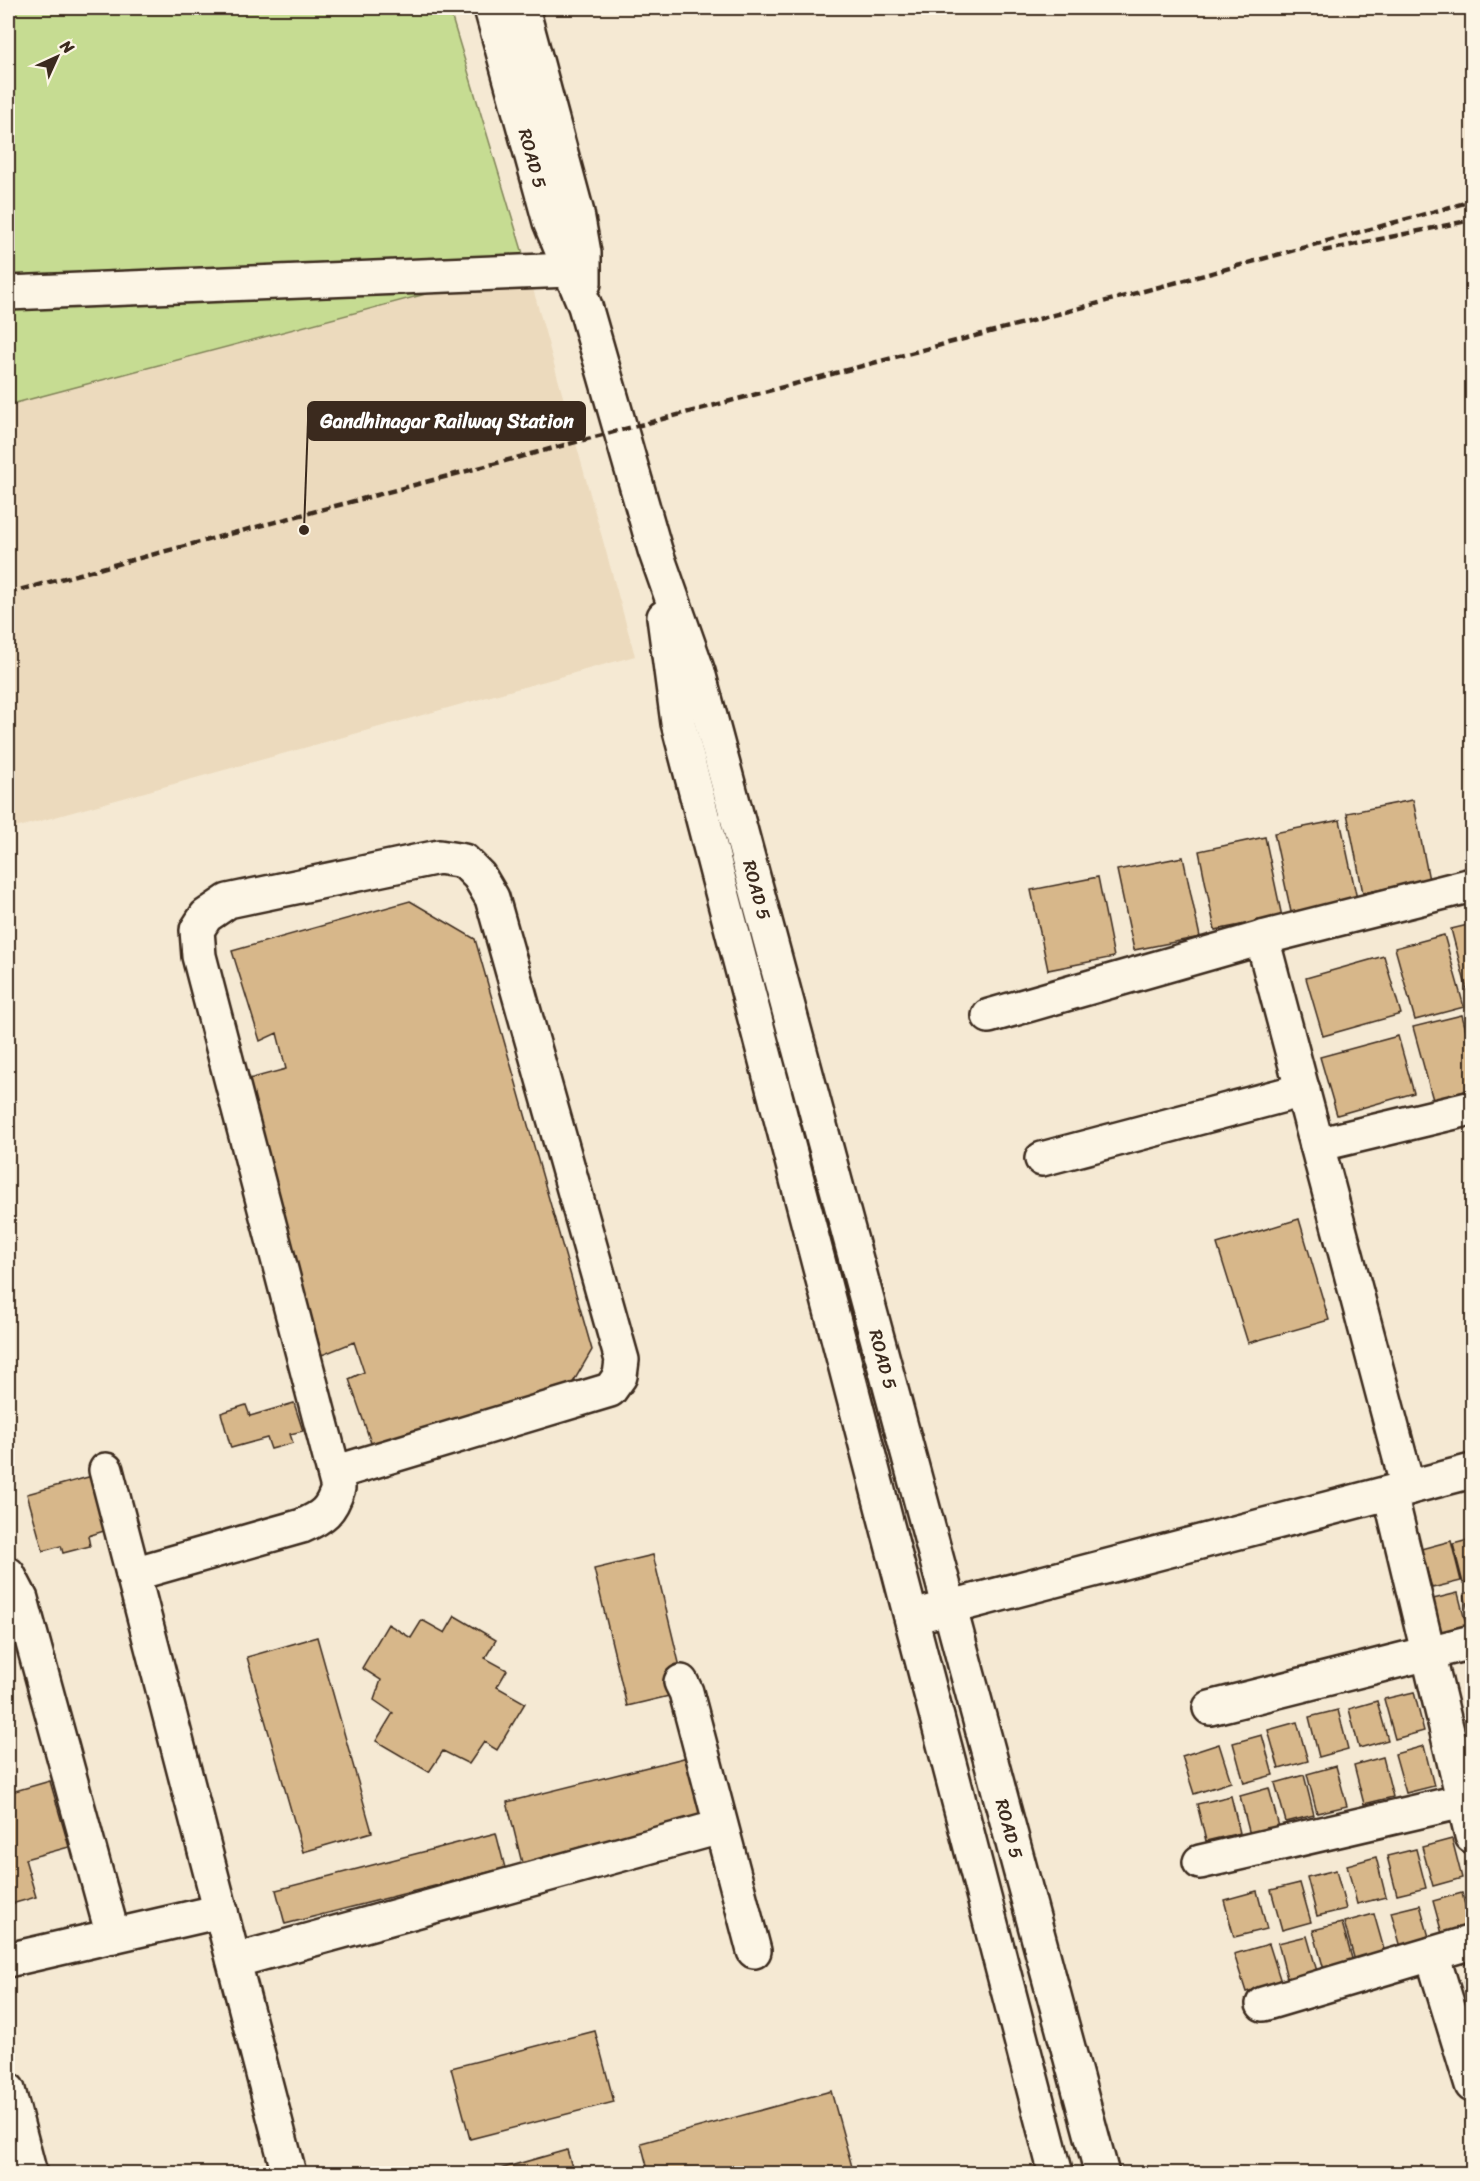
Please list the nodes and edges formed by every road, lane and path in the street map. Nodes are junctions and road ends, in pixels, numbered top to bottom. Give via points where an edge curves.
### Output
1 (491, 8) edge
2 (522, 8) edge
3 (569, 270) junction
4 (8, 293) edge
5 (585, 306) junction
6 (655, 550) junction
7 (1473, 885) edge
8 (1262, 938) junction
9 (989, 1016) dead end
10 (1303, 1090) junction
11 (1473, 1108) edge
12 (1317, 1144) junction
13 (1042, 1159) dead end
14 (106, 1470) dead end
15 (1473, 1471) edge
16 (334, 1473) junction
17 (1399, 1490) junction
18 (8, 1574) edge
19 (133, 1574) junction
20 (950, 1607) junction
21 (911, 1617) junction
22 (1473, 1642) edge
23 (1429, 1653) junction
24 (681, 1682) dead end
25 (1210, 1708) dead end
26 (1469, 1800) edge
27 (720, 1827) junction
28 (1473, 1836) edge
29 (1200, 1862) dead end
30 (221, 1911) junction
31 (113, 1936) junction
32 (1473, 1942) edge
33 (754, 1951) dead end
34 (1432, 1954) junction
35 (8, 1960) edge
36 (234, 1961) junction
37 (1263, 2004) dead end
38 (1473, 2085) edge
39 (8, 2090) edge
40 (30, 2174) edge
41 (289, 2174) edge
42 (1056, 2174) edge
43 (1102, 2174) edge

1 - 3 street, ROAD 5 via 550,222
2 - 5 street, ROAD 5 via 577,213 584,253
3 - 4 street
3 - 5 street, ROAD 5
5 - 6 street, ROAD 5
6 - 20 street, ROAD 5 via 698,672
6 - 21 street, ROAD 5 via 678,723
7 - 8 street
8 - 9 street
8 - 10 street
10 - 12 street
10 - 13 street
11 - 12 street
12 - 17 street
14 - 19 street
15 - 17 street
16 - 16 street via 199,956 197,930 206,916 228,902 439,857 464,861 492,898 622,1360 620,1376 610,1390
16 - 19 street via 336,1496 320,1518 302,1527
17 - 20 street
17 - 23 street
18 - 31 street via 21,1599
19 - 30 street
20 - 21 street
20 - 43 street, ROAD 5
21 - 42 street, ROAD 5
22 - 23 street
23 - 25 street
23 - 26 street
24 - 27 street
26 - 28 street
26 - 29 street
27 - 33 street
27 - 36 street
30 - 31 street
30 - 36 street
31 - 35 street
32 - 34 street
34 - 37 street
34 - 38 street
36 - 41 street
39 - 40 street

